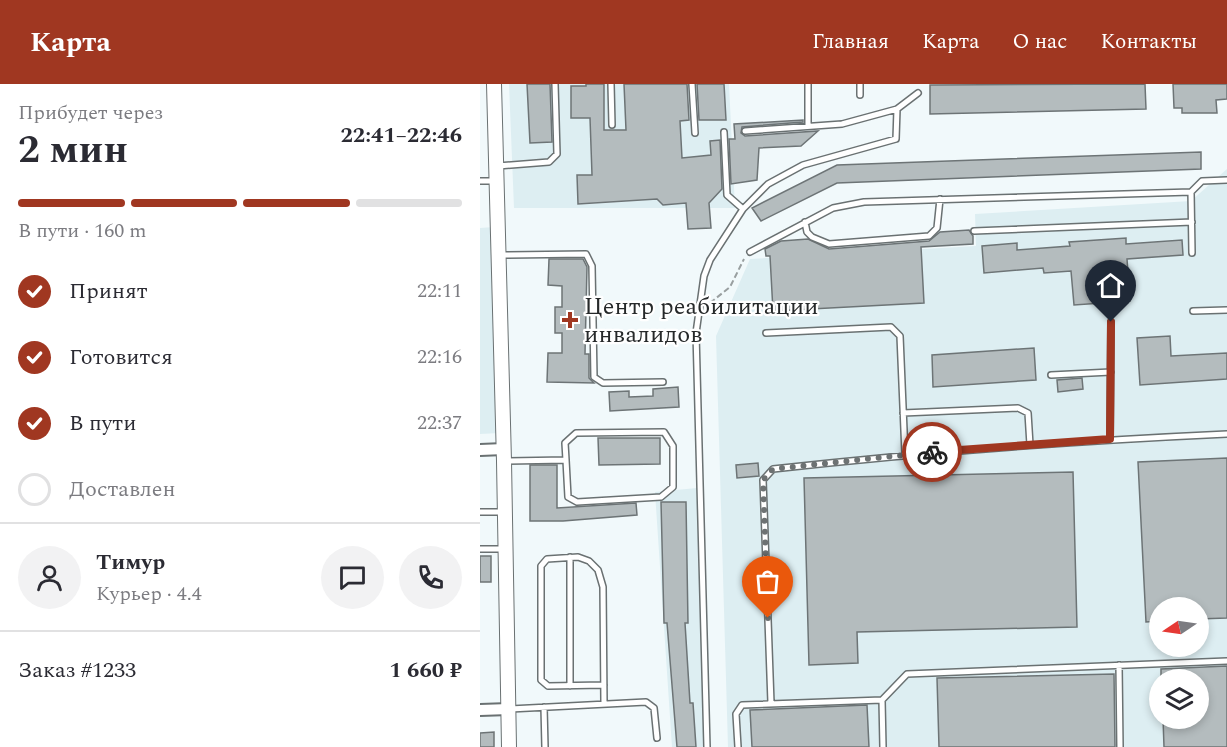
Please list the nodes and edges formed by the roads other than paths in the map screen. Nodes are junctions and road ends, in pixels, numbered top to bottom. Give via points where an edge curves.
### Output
1 (494, 84) edge
2 (555, 84) edge
3 (611, 84) edge
4 (692, 84) edge
5 (808, 84) edge
6 (860, 84) edge
7 (918, 93) dead end
8 (860, 95) dead end
9 (897, 109) junction
10 (612, 125) dead end
11 (808, 126) junction
12 (745, 131) dead end
13 (724, 132) dead end
14 (695, 133) dead end
15 (496, 166) junction
16 (1227, 180) edge
17 (480, 181) edge
18 (496, 181) junction
19 (1191, 192) junction
20 (940, 199) junction
21 (743, 209) junction
22 (805, 222) junction
23 (1192, 222) junction
24 (974, 231) dead end
25 (750, 252) dead end
26 (1192, 253) dead end
27 (498, 255) junction
28 (1227, 310) edge
29 (1193, 311) dead end
30 (1111, 322) dead end
31 (766, 333) dead end
32 (1111, 372) junction
33 (1051, 375) dead end
34 (663, 382) dead end
35 (903, 413) junction
36 (1227, 434) edge
37 (1110, 439) junction
38 (1030, 445) junction
39 (480, 450) edge
40 (905, 454) junction
41 (504, 455) junction
42 (566, 460) junction
43 (480, 512) edge
44 (505, 512) junction
45 (480, 549) edge
46 (506, 549) junction
47 (570, 557) junction
48 (1227, 661) edge
49 (1119, 665) junction
50 (604, 685) junction
51 (570, 686) junction
52 (882, 700) junction
53 (771, 703) junction
54 (604, 704) junction
55 (544, 707) junction
56 (509, 709) junction
57 (480, 710) edge
58 (657, 738) dead end
59 (509, 747) edge
60 (545, 747) edge
61 (707, 747) edge
62 (738, 747) edge
63 (883, 747) edge
64 (1120, 747) edge

1 - 15 street
2 - 15 lane via 557,154 549,162
3 - 10 lane
4 - 14 lane
5 - 11 lane
6 - 8 lane
7 - 9 lane
9 - 11 lane via 842,124
9 - 21 lane via 896,139 803,165 768,184
11 - 12 lane
13 - 21 lane via 727,195
15 - 18 street
16 - 19 lane via 1202,181
17 - 18 lane
18 - 27 street
19 - 20 lane
19 - 23 lane
20 - 22 lane via 864,202 833,208
20 - 22 lane via 937,228 929,236 829,244 812,237
21 - 61 lane via 710,260 696,333
22 - 25 lane
23 - 24 lane
23 - 26 lane
27 - 34 lane via 586,254 592,266 594,377 603,383
27 - 41 street
28 - 29 lane
30 - 32 lane
31 - 35 lane via 891,327 900,336
32 - 33 lane
32 - 37 lane
35 - 38 lane via 1018,408 1028,413
35 - 40 lane
36 - 37 lane
37 - 38 lane
38 - 40 lane
39 - 41 street
40 - 53 lane via 773,469 763,480
41 - 42 lane
41 - 44 street
42 - 42 lane via 568,497 577,502 661,497 674,487 673,446 664,432 576,434 565,443
43 - 44 lane
44 - 46 street
45 - 46 lane
46 - 56 street
47 - 50 lane via 589,561 598,570 603,587
47 - 51 lane
47 - 51 lane via 547,559 541,566 541,680 548,686
48 - 49 lane
49 - 52 lane via 907,674
49 - 64 lane
50 - 51 lane
50 - 54 lane
52 - 53 lane
52 - 63 lane
53 - 62 lane via 742,705 736,714
54 - 55 lane
54 - 58 lane via 646,702 654,708
55 - 56 lane
55 - 60 lane
56 - 57 street
56 - 59 street

